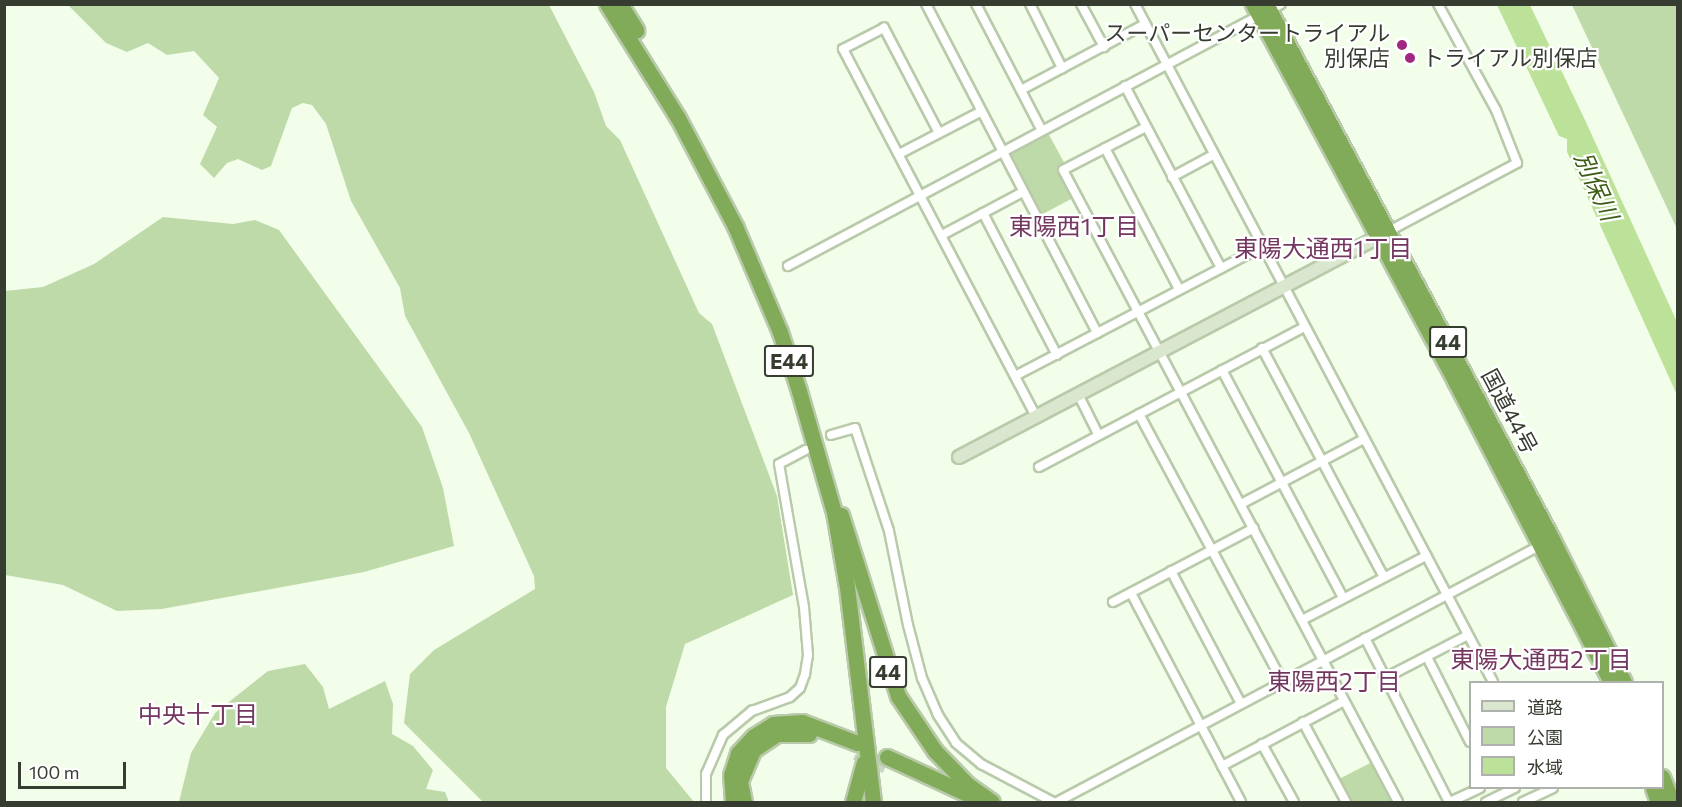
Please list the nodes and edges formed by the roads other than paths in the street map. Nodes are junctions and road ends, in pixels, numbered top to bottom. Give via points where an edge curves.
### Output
1 (608, 4) edge
2 (620, 4) edge
3 (926, 4) edge
4 (976, 4) edge
5 (1030, 4) edge
6 (1081, 4) edge
7 (1135, 4) edge
8 (1437, 4) edge
9 (1266, 8) edge
10 (1146, 24) junction
11 (1104, 47) junction
12 (1166, 64) junction
13 (1062, 68) junction
14 (1125, 86) junction
15 (1021, 90) junction
16 (980, 112) junction
17 (1146, 127) junction
18 (1042, 131) junction
19 (939, 133) junction
20 (1105, 148) junction
21 (1001, 151) junction
22 (899, 154) junction
23 (1213, 155) junction
24 (1172, 177) junction
25 (1023, 192) junction
26 (920, 194) junction
27 (983, 213) junction
28 (1383, 234) junction
29 (942, 235) junction
30 (1262, 247) junction
31 (788, 266) dead end
32 (1221, 268) junction
33 (1283, 286) junction
34 (1179, 289) junction
35 (1139, 311) junction
36 (1304, 327) junction
37 (1097, 333) junction
38 (1262, 348) junction
39 (1160, 351) junction
40 (1057, 355) junction
41 (1222, 370) junction
42 (1015, 376) junction
43 (1180, 391) junction
44 (1078, 394) junction
45 (1139, 414) junction
46 (1036, 416) junction
47 (1098, 434) junction
48 (831, 435) dead end
49 (1364, 439) junction
50 (805, 450) dead end
51 (959, 457) dead end
52 (1322, 461) junction
53 (1039, 467) dead end
54 (1282, 483) junction
55 (1241, 504) junction
56 (839, 510) junction
57 (1254, 528) junction
58 (1546, 542) junction
59 (1213, 550) junction
60 (1426, 556) junction
61 (1171, 572) junction
62 (1384, 577) junction
63 (1131, 593) junction
64 (1447, 595) junction
65 (1343, 598) junction
66 (1113, 602) dead end
67 (1302, 620) junction
68 (1468, 635) junction
69 (1365, 638) junction
70 (1427, 657) junction
71 (1323, 660) junction
72 (1385, 678) junction
73 (1282, 681) junction
74 (1492, 681) edge
75 (1611, 681) edge
76 (1623, 681) edge
77 (1344, 701) junction
78 (1241, 704) junction
79 (865, 719) junction
80 (1303, 722) junction
81 (1200, 725) junction
82 (1469, 740) edge
83 (1262, 744) junction
84 (872, 755) junction
85 (1222, 766) junction
86 (1664, 782) edge
87 (1478, 789) edge
88 (1513, 789) edge
89 (1548, 789) edge
90 (706, 802) edge
91 (733, 802) edge
92 (744, 802) edge
93 (853, 802) edge
94 (873, 802) edge
95 (880, 802) edge
96 (965, 802) edge
97 (988, 802) edge
98 (992, 802) edge
99 (1055, 802) edge
100 (1241, 802) edge
101 (1294, 802) edge
102 (1346, 802) edge
103 (1398, 802) edge
104 (1450, 802) edge
105 (1486, 802) edge
106 (1523, 802) edge
107 (1672, 802) edge

1 - 79 highway, E44 via 707,171 780,332 834,512
2 - 56 highway, E44 via 709,158 758,262 805,388
3 - 16 street
4 - 15 street
5 - 13 street
6 - 11 street
7 - 10 street
8 - 28 street via 1496,110 1517,163
9 - 12 street
9 - 28 highway, 国道44号 / 44
10 - 11 street
10 - 12 street
11 - 13 street
12 - 14 street
12 - 23 street
13 - 15 street
14 - 17 street
14 - 18 street
15 - 18 street
16 - 19 street
16 - 21 street
17 - 20 street
17 - 24 street
18 - 21 street
19 - 22 street
19 - 22 street via 884,28 843,49
20 - 34 street
20 - 35 street via 1063,170
21 - 25 street
21 - 26 street
22 - 26 street
23 - 24 street
23 - 30 street
24 - 32 street
25 - 27 street
25 - 37 street
26 - 29 street
26 - 31 street
27 - 29 street
27 - 40 street
28 - 33 street
28 - 58 highway, 国道44号 / 44
29 - 42 street
30 - 32 street
30 - 33 street
32 - 34 street
33 - 36 street
33 - 39 street
34 - 35 street
35 - 37 street
35 - 39 street
36 - 38 street
36 - 49 street
37 - 40 street
38 - 41 street
38 - 52 street
39 - 43 street
39 - 44 street
40 - 42 street
41 - 43 street
41 - 54 street
42 - 46 street
43 - 45 street
43 - 55 street
44 - 46 street
44 - 47 street
45 - 47 street
45 - 59 street
46 - 51 street
47 - 53 street
48 - 99 street via 855,428 889,531 922,678 938,715 956,743 981,764
49 - 52 street
49 - 60 street
50 - 90 street via 779,464 804,607 808,655 805,674 800,688 790,697 752,711 723,735 706,774
52 - 54 street
52 - 62 street
54 - 55 street
54 - 65 street
55 - 57 street
56 - 84 highway, E44 via 865,654
56 - 98 highway, 44 via 898,696 940,757
57 - 59 street
57 - 67 street
58 - 64 street
58 - 75 highway, 国道44号 / 44
58 - 76 highway, 国道44号 / 44
59 - 61 street
59 - 73 street
60 - 62 street
60 - 64 street
61 - 63 street
61 - 78 street
62 - 65 street
63 - 66 street
63 - 81 street
64 - 68 street
64 - 69 street
65 - 67 street
67 - 71 street
68 - 70 street
68 - 74 street
69 - 71 street
69 - 72 street
70 - 72 street
70 - 82 street
71 - 73 street
71 - 77 street
72 - 104 street
73 - 78 street
77 - 80 street
77 - 103 street
78 - 81 street
79 - 84 highway, E44
79 - 93 highway, 44 via 864,771
80 - 83 street
80 - 102 street
81 - 85 street
81 - 99 street
83 - 85 street
83 - 101 street
84 - 91 highway via 802,722 786,721 763,729 746,743 734,763 730,787
84 - 92 highway via 800,732 767,737 753,750 744,768 740,781
84 - 94 highway
84 - 95 highway
84 - 96 highway
84 - 97 highway
85 - 100 street
86 - 107 highway
87 - 104 street
88 - 105 street
89 - 106 street

